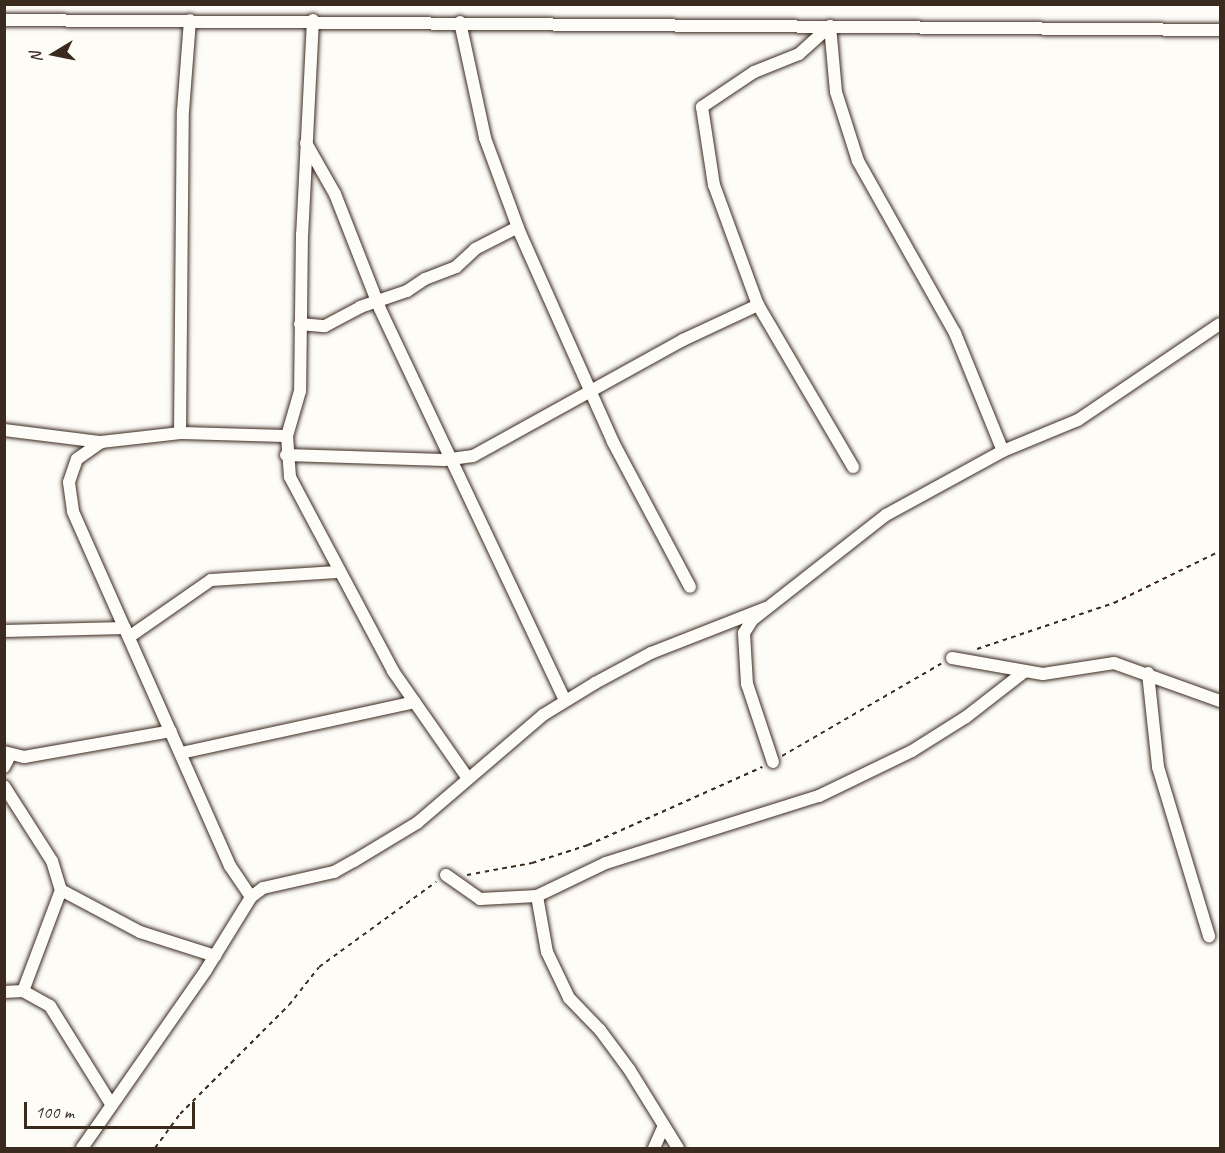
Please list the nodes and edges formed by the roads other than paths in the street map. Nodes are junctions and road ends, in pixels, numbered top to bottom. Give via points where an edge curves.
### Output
1 (4, 20) edge
2 (190, 20) junction
3 (313, 20) junction
4 (460, 22) junction
5 (830, 26) junction
6 (1221, 30) edge
7 (306, 142) junction
8 (518, 227) junction
9 (377, 301) junction
10 (758, 305) junction
11 (300, 324) junction
12 (1221, 324) edge
13 (590, 390) junction
14 (4, 430) edge
15 (180, 433) junction
16 (287, 436) junction
17 (101, 442) junction
18 (1003, 450) junction
19 (286, 455) junction
20 (453, 459) junction
21 (853, 467) dead end
22 (337, 572) junction
23 (690, 587) dead end
24 (766, 608) junction
25 (4, 631) edge
26 (127, 632) junction
27 (952, 658) road end
28 (1024, 672) junction
29 (1148, 673) junction
30 (566, 701) junction
31 (1221, 701) edge
32 (414, 702) junction
33 (171, 731) junction
34 (7, 753) edge
35 (181, 753) junction
36 (772, 762) road end
37 (4, 767) edge
38 (467, 777) junction
39 (4, 786) edge
40 (446, 875) road end
41 (61, 890) junction
42 (537, 896) junction
43 (251, 897) junction
44 (1209, 936) dead end
45 (215, 956) junction
46 (4, 992) edge
47 (23, 992) junction
48 (111, 1104) junction
49 (664, 1126) junction
50 (656, 1147) edge
51 (82, 1149) edge
52 (678, 1149) edge

1 - 2 street
2 - 3 street
2 - 15 street via 183,111
3 - 4 street
3 - 7 street
4 - 5 street
4 - 8 street via 485,138
5 - 6 street
5 - 10 street via 799,54 754,72 702,107 714,185
5 - 18 street via 836,92 858,161 955,333
7 - 9 street via 335,194
7 - 11 street
8 - 9 street via 475,249 456,267
8 - 13 street
9 - 11 street via 325,326
9 - 20 street
10 - 13 street
10 - 21 street
11 - 16 street via 300,391
12 - 18 street via 1078,420
13 - 20 street via 473,456
13 - 23 street
14 - 17 street
15 - 16 street
15 - 17 street
16 - 19 street
17 - 26 street via 77,459 69,482 73,512
18 - 24 street via 886,515
19 - 20 street
19 - 22 street via 290,477
20 - 30 street via 479,522
22 - 26 street via 211,580
22 - 32 street
24 - 30 street via 651,653
24 - 36 street via 744,633 743,656 747,684
25 - 26 street
26 - 33 street
27 - 28 street
28 - 29 street via 1043,674 1114,663
28 - 42 street via 966,717 912,751 819,796 606,863
29 - 31 street
29 - 44 street via 1158,767
30 - 38 street
32 - 35 street
32 - 38 street
33 - 34 street via 55,753
33 - 35 street
34 - 37 street
35 - 43 street via 230,866
38 - 43 street via 417,823 344,866 280,882
39 - 41 street via 52,861
40 - 42 street via 480,899
41 - 45 street via 140,932
41 - 47 street
42 - 49 street via 547,952 569,998 608,1040
43 - 45 street
45 - 48 street
46 - 47 street
47 - 48 street via 50,1006
48 - 51 street
49 - 50 street
49 - 52 street

